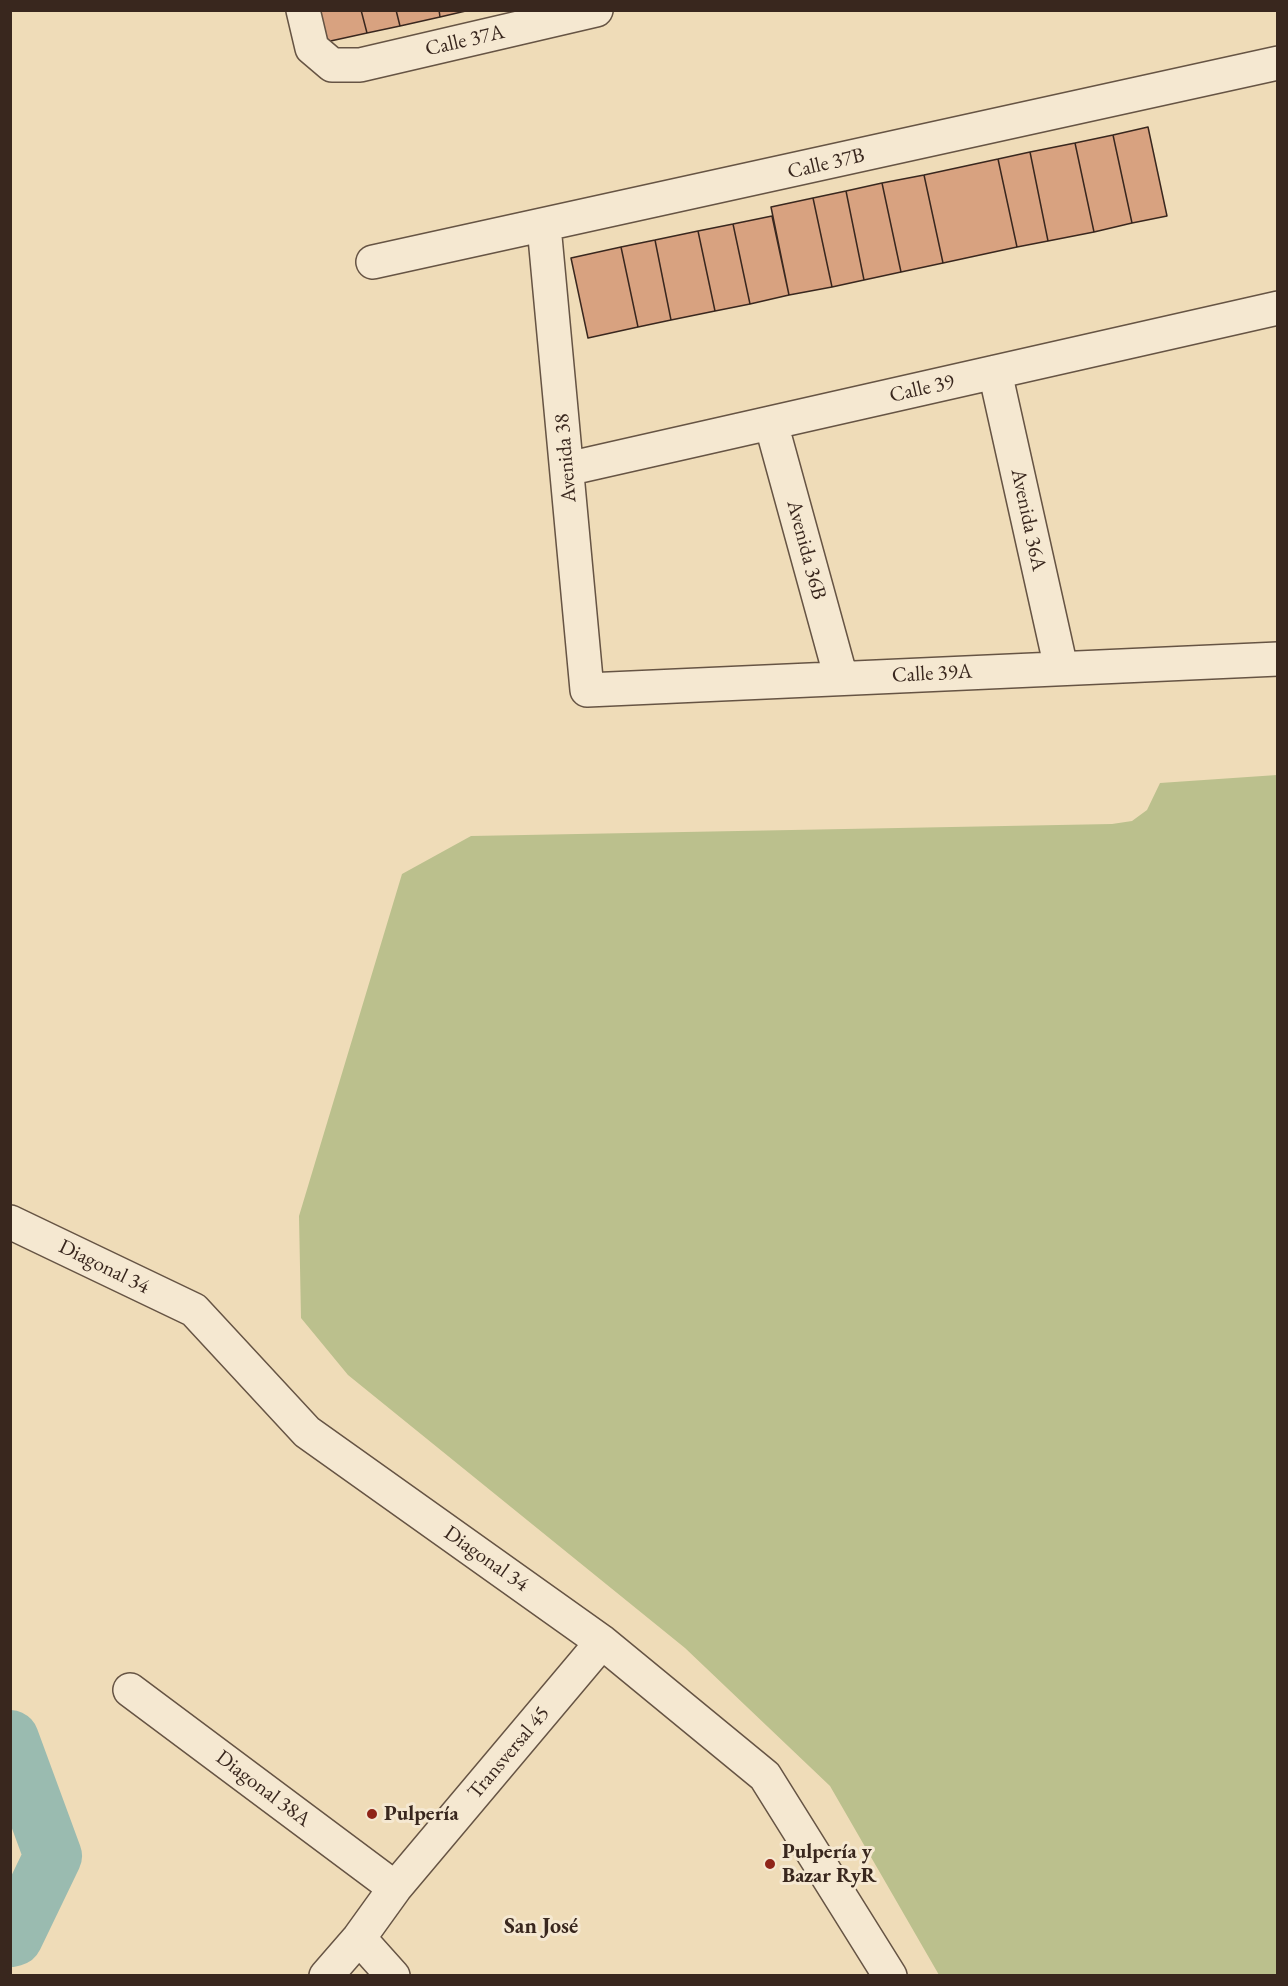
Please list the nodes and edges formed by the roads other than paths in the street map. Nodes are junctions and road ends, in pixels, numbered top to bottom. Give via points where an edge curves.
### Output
1 (303, 10) edge
2 (596, 10) edge
3 (1278, 63) edge
4 (544, 226) junction
5 (373, 262) dead end
6 (1278, 308) edge
7 (996, 372) junction
8 (771, 423) junction
9 (567, 469) junction
10 (1278, 658) edge
11 (1061, 669) junction
12 (841, 678) junction
13 (587, 690) joint
14 (10, 1222) edge
15 (602, 1642) junction
16 (130, 1690) dead end
17 (395, 1888) junction
18 (359, 1938) junction
19 (326, 1976) edge
20 (393, 1976) edge
21 (890, 1976) edge

1 - 2 street, Calle 37A via 312,48 332,65 360,65
3 - 4 street, Calle 37B
4 - 5 street, Calle 37B
4 - 9 street, Avenida 38
6 - 7 street, Calle 39
7 - 8 street, Calle 39
7 - 11 street, Avenida 36A
8 - 9 street, Calle 39
8 - 12 street, Avenida 36B
9 - 13 street, Avenida 38
10 - 11 street, Calle 39A
11 - 12 street, Calle 39A
12 - 13 street, Calle 39A
14 - 15 street, Diagonal 34 via 194,1310 307,1432
15 - 17 street, Transversal 45
15 - 21 street, Diagonal 34 via 765,1776
16 - 17 street, Diagonal 38A
17 - 18 street, Transversal 45
18 - 19 street, Transversal 45
18 - 20 street

